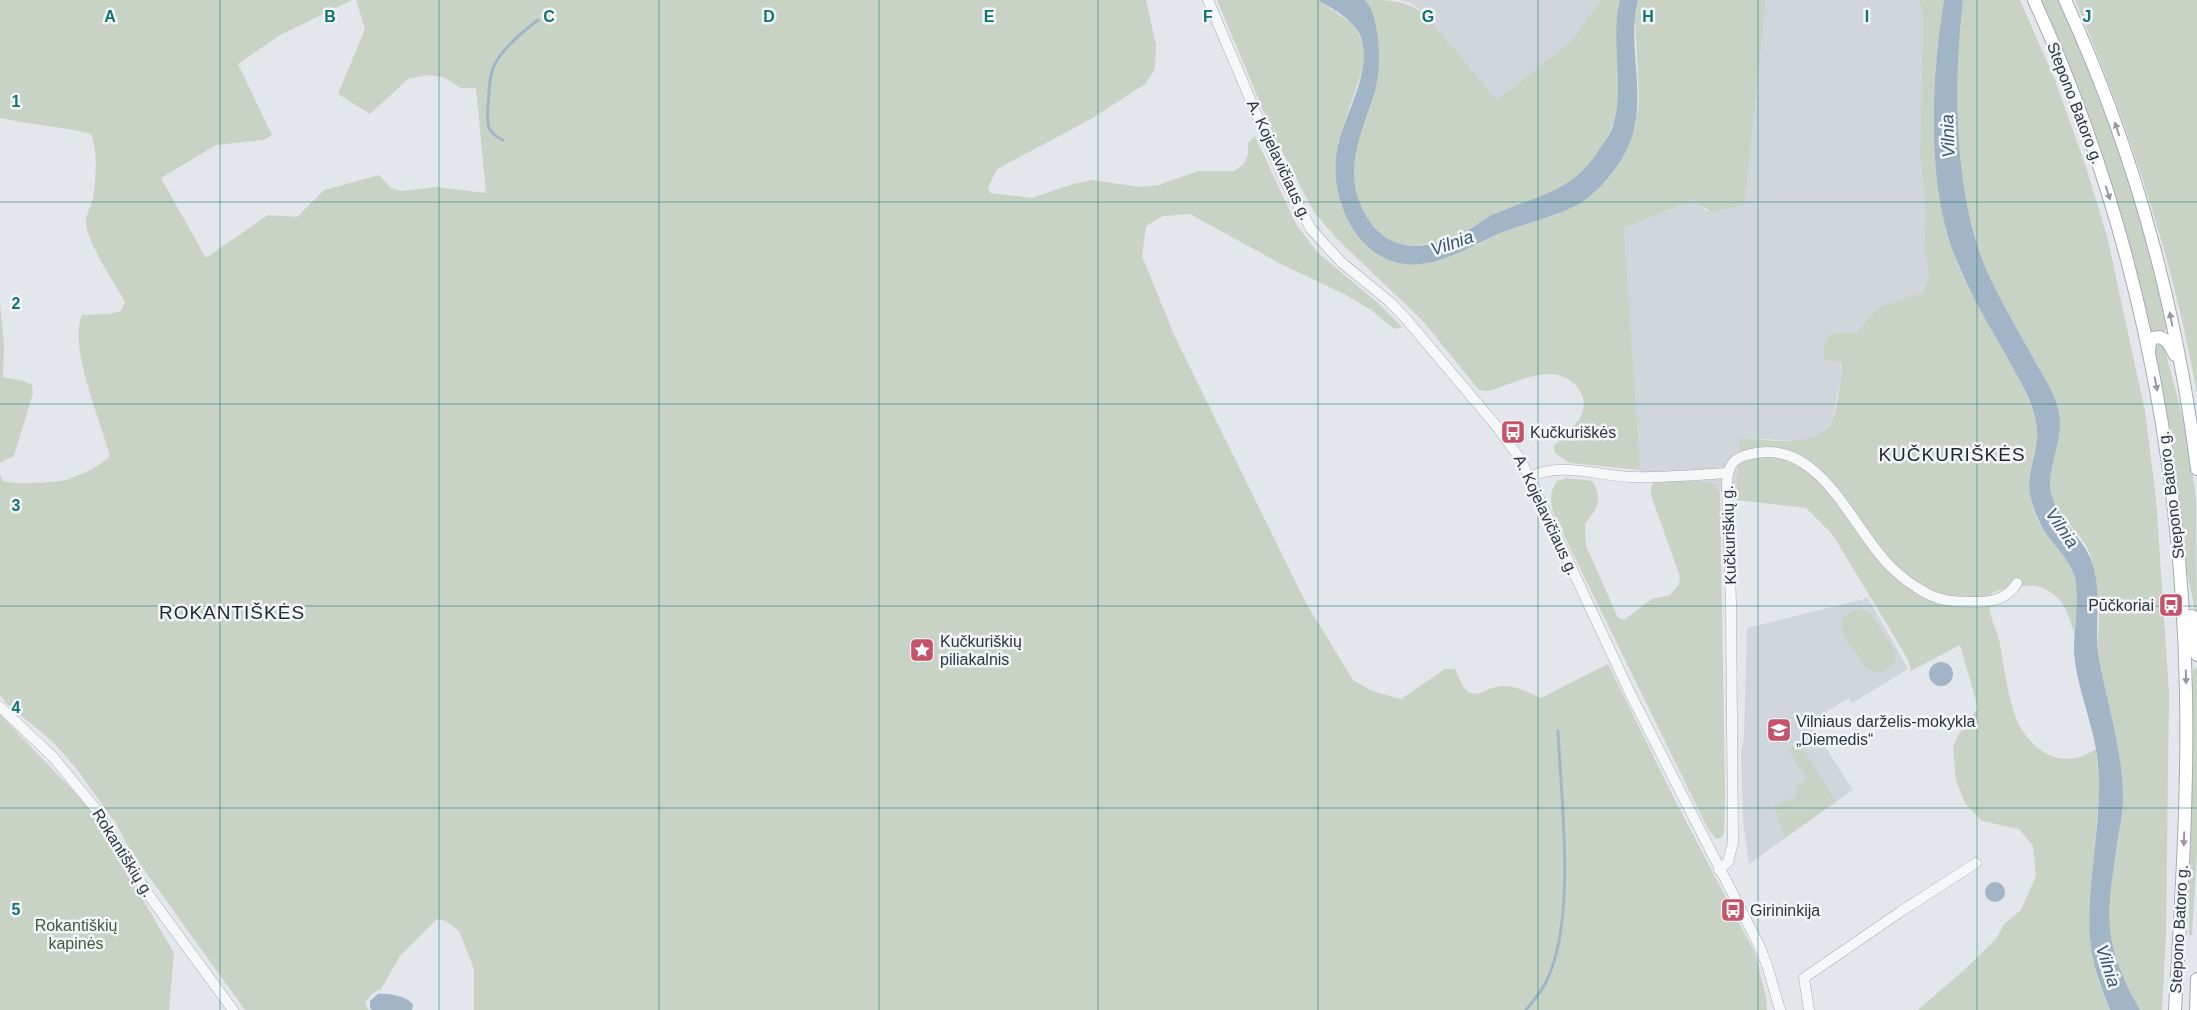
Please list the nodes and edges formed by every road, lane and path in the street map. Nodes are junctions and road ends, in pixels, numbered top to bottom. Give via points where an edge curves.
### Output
1 (1208, 0) edge
2 (2034, 0) edge
3 (2065, 0) edge
4 (2149, 352) junction
5 (2180, 366) junction
6 (2197, 469) edge
7 (1727, 472) junction
8 (1530, 477) junction
9 (2017, 583) dead end
10 (2182, 593) junction
11 (2197, 655) edge
12 (0, 706) edge
13 (1976, 863) dead end
14 (1720, 870) junction
15 (2197, 979) edge
16 (233, 1010) edge
17 (1778, 1010) edge
18 (1809, 1010) edge
19 (2175, 1010) edge
20 (2196, 1010) edge

1 - 8 street, A. Kojelavičiaus g. via 1299,210 1341,262 1407,320 1498,428
2 -> 4 main road, Stepono Batoro g. via 2067,77 2101,171 2132,274
5 -> 3 main road, Stepono Batoro g. via 2167,301 2140,202 2114,120
4 - 5 main road via 2154,338 2164,338
4 -> 10 main road, Stepono Batoro g. via 2165,437
5 - 6 main road, Stepono Batoro g.
7 - 8 street via 1630,477 1553,469
7 - 9 street, Kučkuriškių g. via 1731,462 1742,456 1766,452 1791,457 1811,468 1824,479 1889,565 1927,594 1944,600 1986,602 2006,596
7 - 14 street, Kučkuriškių g. via 1733,835 1728,862
8 - 14 street, A. Kojelavičiaus g. via 1619,671
10 - 11 main road via 2192,615
10 -> 19 main road, Stepono Batoro g. via 2187,756
12 - 16 street, Rokantiškių g. via 53,757 95,808 148,894
13 - 18 street via 1804,978
14 - 17 street, A. Kojelavičiaus g. via 1767,964
15 - 20 main road, Stepono Batoro g.

